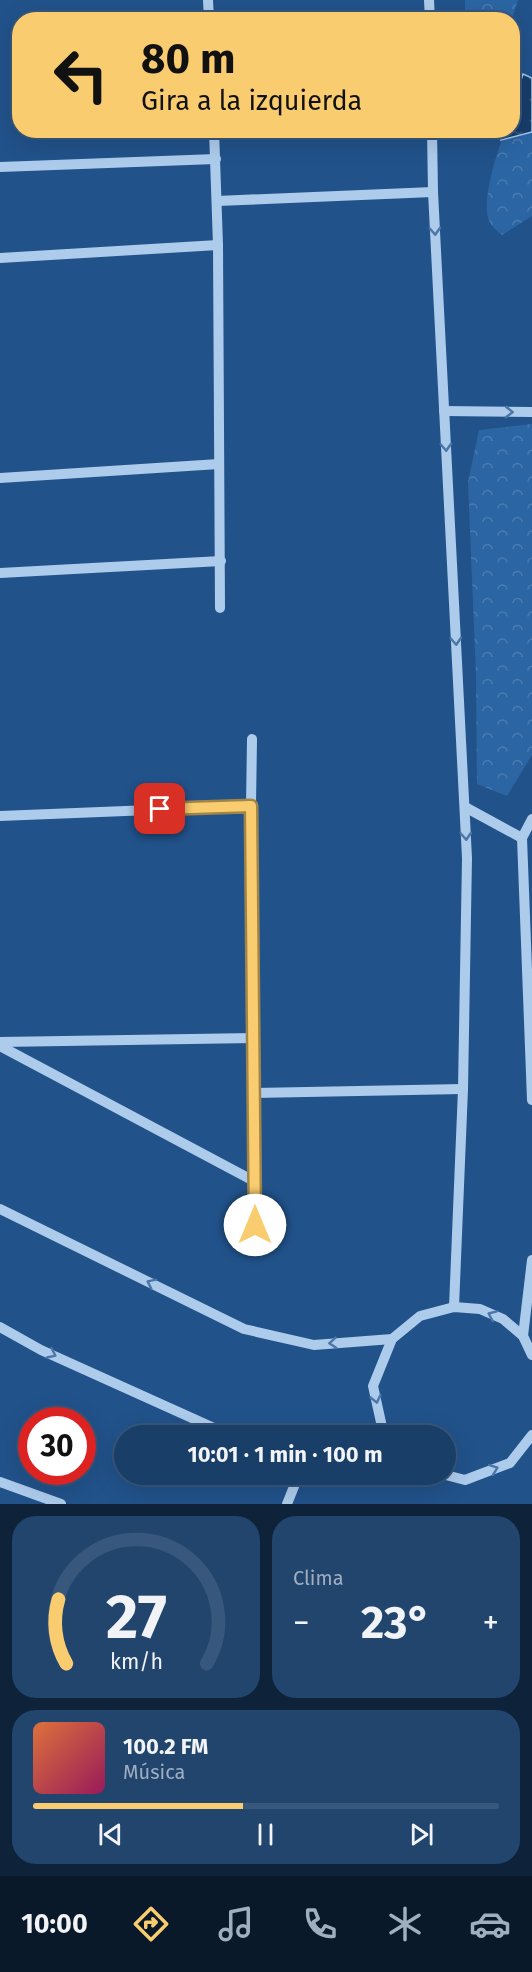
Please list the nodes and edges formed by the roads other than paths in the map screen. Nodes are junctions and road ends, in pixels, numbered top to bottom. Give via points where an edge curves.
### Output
1 (215, 138) edge
2 (432, 138) edge
3 (216, 159) junction
4 (0, 166) edge
5 (433, 192) junction
6 (217, 201) junction
7 (218, 245) junction
8 (0, 258) edge
9 (444, 411) junction
10 (532, 412) edge
11 (219, 464) junction
12 (0, 478) edge
13 (221, 561) junction
14 (0, 573) edge
15 (220, 608) dead end
16 (252, 739) dead end
17 (251, 806) junction
18 (465, 807) junction
19 (0, 816) edge
20 (532, 819) edge
21 (522, 838) junction
22 (254, 1038) junction
23 (0, 1044) edge
24 (464, 1089) junction
25 (254, 1093) junction
26 (532, 1100) edge
27 (254, 1181) junction
28 (0, 1209) edge
29 (255, 1247) dead end
30 (532, 1260) edge
31 (454, 1307) junction
32 (0, 1327) edge
33 (523, 1335) junction
34 (392, 1339) junction
35 (532, 1355) edge
36 (207, 1425) edge
37 (382, 1425) edge
38 (532, 1435) edge
39 (456, 1478) edge
40 (0, 1482) edge
41 (295, 1485) edge
42 (61, 1504) edge
43 (287, 1504) edge

1 - 3 street
2 - 5 street
3 - 4 street
3 - 6 street
5 - 6 street
5 -> 9 street
6 - 7 street
7 - 8 street
7 - 11 street
9 -> 10 street
9 -> 18 street
11 - 12 street
11 - 13 street
13 - 14 street
13 - 15 street
16 - 17 street
17 - 19 street
17 - 22 street
18 - 21 street
18 -> 24 street
20 - 21 street
21 - 26 street
22 - 23 street
22 - 25 street
23 - 27 street
24 - 25 street
24 - 31 street
25 - 27 street
27 - 29 street
34 -> 28 street via 314,1345 244,1329
30 - 33 street
33 -> 31 street via 503,1319 480,1310
31 - 34 street via 420,1316
32 -> 36 street via 41,1350
33 - 35 street
34 -> 37 street via 373,1386
39 -> 38 street via 465,1480 510,1463
40 - 42 street
41 - 43 street

